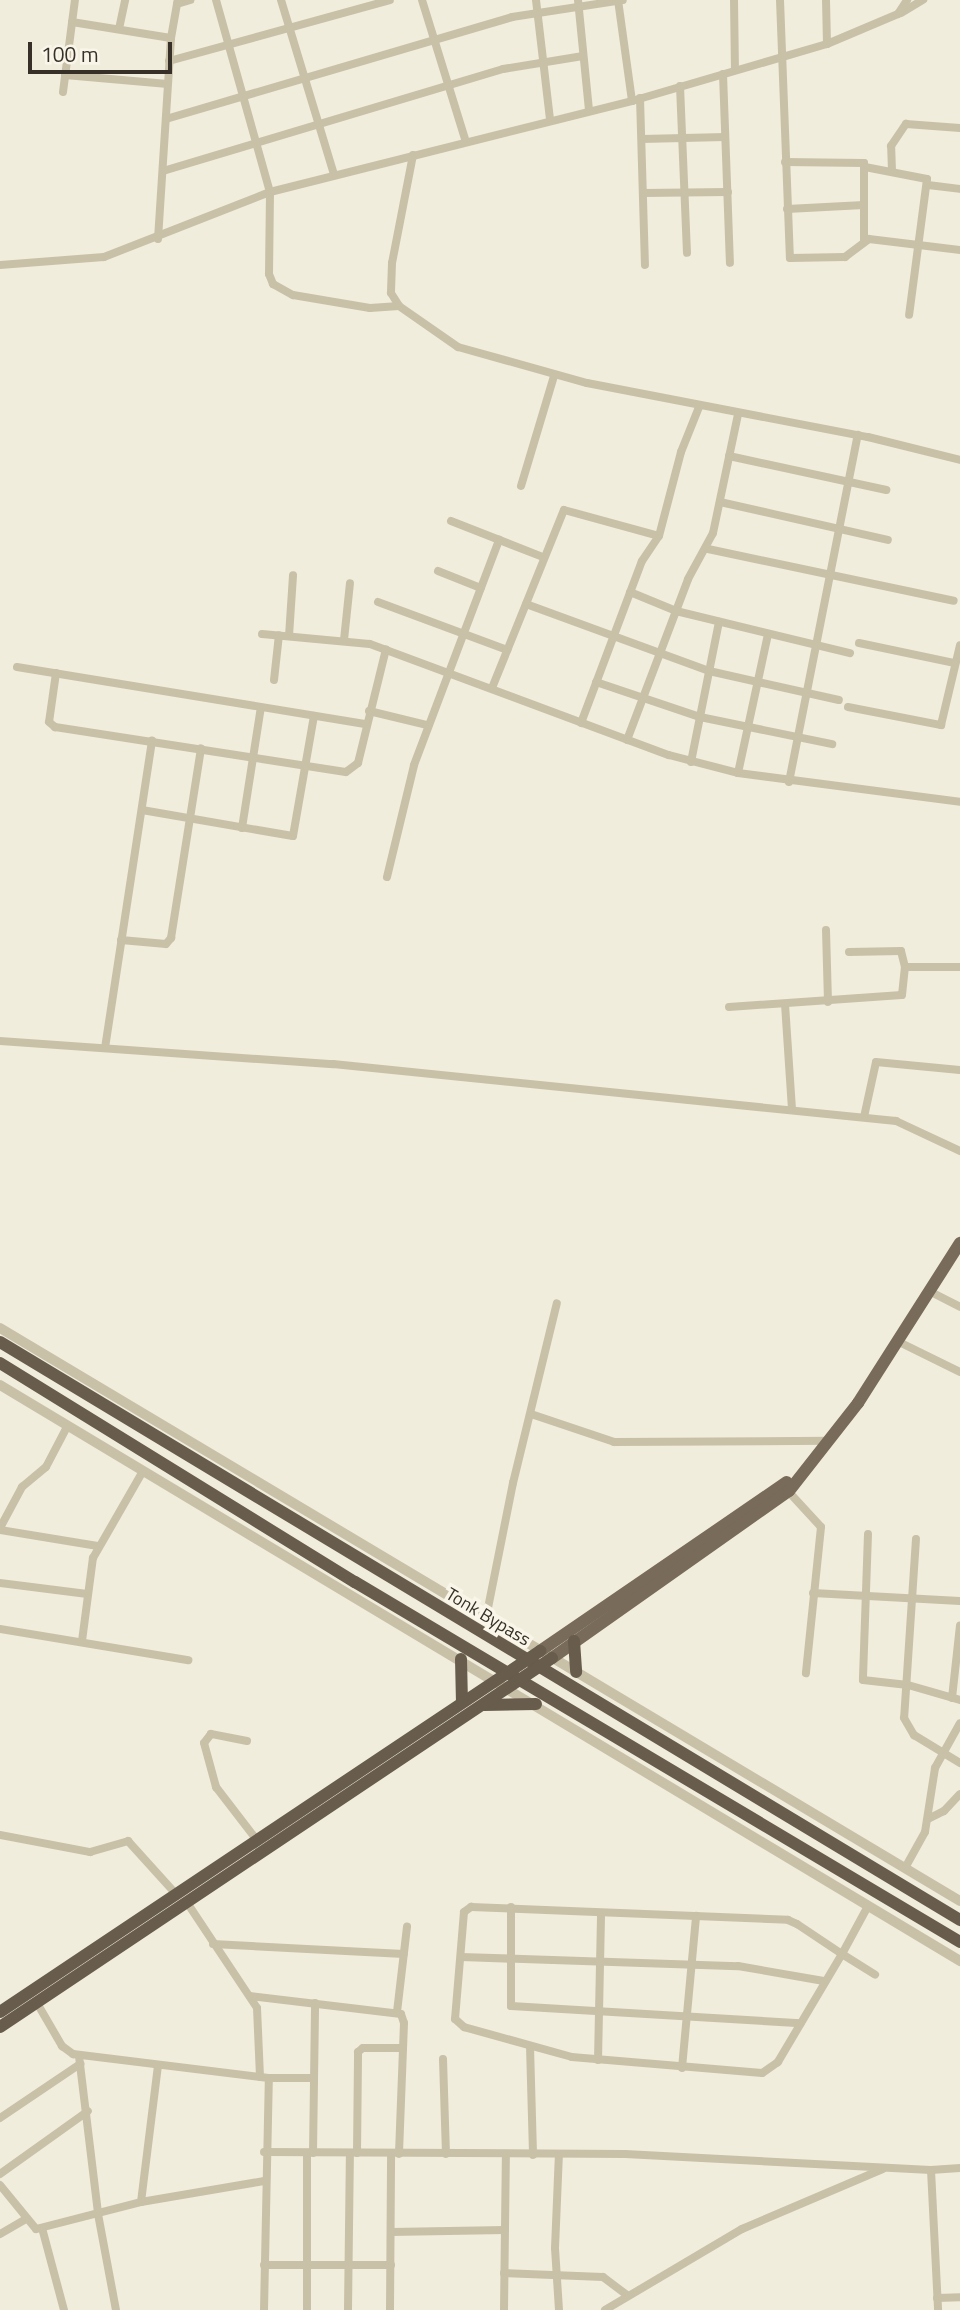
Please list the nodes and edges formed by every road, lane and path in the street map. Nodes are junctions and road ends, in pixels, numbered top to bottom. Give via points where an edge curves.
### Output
1 (75, 0) edge
2 (125, 0) edge
3 (190, 0) edge
4 (216, 0) edge
5 (281, 0) edge
6 (390, 0) edge
7 (422, 0) edge
8 (536, 0) edge
9 (620, 0) edge
10 (734, 0) edge
11 (780, 0) edge
12 (826, 0) edge
13 (907, 0) edge
14 (923, 0) edge
15 (177, 2) edge
16 (579, 3) edge
17 (537, 12) junction
18 (898, 15) junction
19 (72, 22) junction
20 (289, 26) junction
21 (119, 29) junction
22 (171, 38) junction
23 (434, 40) junction
24 (228, 44) junction
25 (827, 44) junction
26 (583, 56) junction
27 (781, 59) junction
28 (169, 61) junction
29 (544, 61) junction
30 (735, 70) junction
31 (723, 74) junction
32 (65, 75) junction
33 (305, 78) junction
34 (168, 84) junction
35 (680, 86) junction
36 (449, 87) junction
37 (63, 92) dead end
38 (243, 96) junction
39 (636, 100) junction
40 (589, 110) junction
41 (166, 119) junction
42 (550, 120) junction
43 (320, 127) junction
44 (960, 128) edge
45 (725, 136) junction
46 (683, 138) junction
47 (466, 139) junction
48 (642, 139) junction
49 (257, 145) junction
50 (413, 155) junction
51 (785, 162) junction
52 (865, 167) junction
53 (163, 171) junction
54 (892, 171) junction
55 (334, 174) junction
56 (928, 185) junction
57 (960, 189) edge
58 (270, 192) junction
59 (686, 192) junction
60 (728, 192) junction
61 (644, 193) junction
62 (864, 205) junction
63 (787, 209) junction
64 (158, 239) junction
65 (864, 240) junction
66 (916, 244) junction
67 (960, 250) edge
68 (687, 253) dead end
69 (730, 263) dead end
70 (0, 265) edge
71 (645, 265) dead end
72 (399, 306) junction
73 (909, 315) dead end
74 (554, 376) junction
75 (699, 407) junction
76 (738, 414) junction
77 (858, 435) junction
78 (729, 456) junction
79 (960, 460) edge
80 (847, 482) junction
81 (521, 486) dead end
82 (886, 490) dead end
83 (720, 502) junction
84 (451, 522) dead end
85 (837, 528) junction
86 (659, 536) junction
87 (499, 540) junction
88 (888, 540) dead end
89 (708, 549) junction
90 (543, 557) junction
91 (438, 570) dead end
92 (293, 575) dead end
93 (828, 576) junction
94 (350, 583) dead end
95 (481, 588) junction
96 (630, 592) junction
97 (954, 601) dead end
98 (378, 602) dead end
99 (526, 604) junction
100 (676, 611) junction
101 (719, 622) junction
102 (262, 634) dead end
103 (463, 634) junction
104 (768, 634) junction
105 (279, 635) junction
106 (289, 636) junction
107 (612, 638) junction
108 (344, 640) junction
109 (859, 643) dead end
110 (814, 645) junction
111 (960, 645) edge
112 (386, 649) junction
113 (508, 650) junction
114 (850, 653) dead end
115 (659, 656) junction
116 (955, 663) junction
117 (17, 667) dead end
118 (709, 671) junction
119 (57, 673) junction
120 (449, 673) junction
121 (274, 680) dead end
122 (596, 682) junction
123 (757, 684) junction
124 (492, 688) junction
125 (804, 694) junction
126 (839, 700) dead end
127 (642, 701) junction
128 (261, 707) junction
129 (848, 708) dead end
130 (369, 711) junction
131 (314, 716) junction
132 (700, 717) junction
133 (581, 723) junction
134 (366, 724) junction
135 (427, 725) junction
136 (748, 728) junction
137 (796, 739) junction
138 (627, 740) junction
139 (152, 741) junction
140 (832, 744) dead end
141 (201, 748) junction
142 (254, 758) junction
143 (691, 762) junction
144 (305, 766) junction
145 (738, 773) junction
146 (789, 782) junction
147 (960, 802) edge
148 (142, 810) junction
149 (191, 817) junction
150 (242, 828) junction
151 (387, 877) dead end
152 (826, 930) dead end
153 (121, 940) junction
154 (849, 952) dead end
155 (905, 967) junction
156 (960, 967) edge
157 (828, 1002) junction
158 (785, 1004) junction
159 (729, 1007) dead end
160 (0, 1041) edge
161 (105, 1048) junction
162 (960, 1070) edge
163 (792, 1109) junction
164 (864, 1117) junction
165 (960, 1151) edge
166 (960, 1243) edge
167 (929, 1291) junction
168 (557, 1303) dead end
169 (960, 1307) edge
170 (0, 1328) edge
171 (897, 1341) junction
172 (0, 1342) edge
173 (0, 1363) edge
174 (960, 1372) edge
175 (0, 1385) edge
176 (531, 1414) junction
177 (68, 1425) junction
178 (829, 1441) junction
179 (143, 1471) junction
180 (786, 1488) junction
181 (0, 1529) edge
182 (868, 1534) dead end
183 (916, 1539) dead end
184 (98, 1546) junction
185 (0, 1583) edge
186 (813, 1593) junction
187 (87, 1594) junction
188 (866, 1596) junction
189 (913, 1600) junction
190 (960, 1601) edge
191 (486, 1618) junction
192 (960, 1625) edge
193 (0, 1629) edge
194 (574, 1641) junction
195 (82, 1642) junction
196 (540, 1651) junction
197 (552, 1658) junction
198 (461, 1659) junction
199 (188, 1660) dead end
200 (576, 1672) junction
201 (806, 1673) dead end
202 (496, 1679) junction
203 (908, 1685) junction
204 (508, 1688) junction
205 (956, 1699) edge
206 (462, 1702) junction
207 (536, 1704) junction
208 (481, 1706) junction
209 (960, 1723) edge
210 (247, 1741) dead end
211 (942, 1752) junction
212 (960, 1763) edge
213 (960, 1794) edge
214 (928, 1819) junction
215 (0, 1835) edge
216 (256, 1839) junction
217 (905, 1867) junction
218 (181, 1897) junction
219 (960, 1901) edge
220 (868, 1906) junction
221 (511, 1907) junction
222 (601, 1913) junction
223 (696, 1916) junction
224 (960, 1920) edge
225 (407, 1927) dead end
226 (960, 1942) edge
227 (213, 1944) junction
228 (404, 1954) junction
229 (842, 1954) junction
230 (460, 1957) junction
231 (510, 1958) junction
232 (601, 1960) junction
233 (960, 1961) edge
234 (693, 1963) junction
235 (875, 1975) dead end
236 (824, 1982) junction
237 (250, 1996) junction
238 (37, 2003) junction
239 (315, 2003) junction
240 (0, 2012) edge
241 (397, 2012) junction
242 (600, 2013) junction
243 (688, 2016) junction
244 (801, 2023) junction
245 (0, 2027) edge
246 (530, 2046) junction
247 (403, 2048) junction
248 (443, 2059) dead end
249 (79, 2060) junction
250 (598, 2060) junction
251 (158, 2065) junction
252 (682, 2068) junction
253 (265, 2078) junction
254 (313, 2078) junction
255 (88, 2111) junction
256 (0, 2118) edge
257 (264, 2152) junction
258 (310, 2153) junction
259 (354, 2153) junction
260 (395, 2154) junction
261 (446, 2154) junction
262 (506, 2154) junction
263 (559, 2154) junction
264 (533, 2155) junction
265 (885, 2168) junction
266 (960, 2168) edge
267 (931, 2170) junction
268 (0, 2174) edge
269 (264, 2181) junction
270 (0, 2185) edge
271 (141, 2202) junction
272 (98, 2214) junction
273 (24, 2220) junction
274 (43, 2228) junction
275 (505, 2230) junction
276 (391, 2232) junction
277 (0, 2234) edge
278 (264, 2264) junction
279 (307, 2264) junction
280 (348, 2265) junction
281 (391, 2265) junction
282 (504, 2273) junction
283 (555, 2273) junction
284 (627, 2294) junction
285 (960, 2297) edge
286 (937, 2298) junction
287 (64, 2310) edge
288 (116, 2310) edge
289 (264, 2310) edge
290 (307, 2310) edge
291 (348, 2310) edge
292 (390, 2310) edge
293 (504, 2310) edge
294 (559, 2310) edge
295 (605, 2310) edge
296 (938, 2310) edge

1 - 19 street
2 - 21 street
3 - 15 street
4 - 24 street
5 - 20 street
6 - 20 street
7 - 23 street
8 - 17 street
9 - 16 street
9 - 39 street
10 - 30 street
11 - 27 street
12 - 25 street
13 - 18 street
14 - 18 street
15 - 22 street
16 - 17 street
16 - 26 street
17 - 23 street
17 - 29 street
18 - 25 street
19 - 21 street
19 - 32 street
20 - 24 street
20 - 33 street
21 - 22 street
22 - 28 street
23 - 33 street
23 - 36 street
24 - 28 street
24 - 38 street
25 - 27 street
26 - 29 street
26 - 40 street
27 - 30 street
27 - 51 street
28 - 34 street
29 - 36 street
29 - 42 street
30 - 31 street
31 - 35 street
31 - 45 street
32 - 34 street
32 - 37 street
33 - 38 street
33 - 43 street
34 - 41 street
35 - 39 street
35 - 46 street
36 - 43 street
36 - 47 street
38 - 41 street
38 - 49 street
39 - 40 street
39 - 48 street
40 - 42 street
41 - 53 street
42 - 47 street
43 - 49 street
43 - 55 street
44 - 54 street via 906,124 891,146
45 - 46 street
45 - 60 street
46 - 48 street
46 - 59 street
47 - 50 street
48 - 61 street
49 - 53 street
49 - 58 street
50 - 55 street
50 - 72 street via 391,263 391,293
51 - 52 street via 857,160
51 - 63 street
52 - 54 street
52 - 62 street
53 - 64 street
54 - 56 street via 925,176
55 - 58 street
56 - 57 street
56 - 66 street
58 - 64 street via 205,215
58 - 72 street via 269,274 280,291 370,309
59 - 60 street
59 - 61 street
59 - 68 street
60 - 69 street
61 - 71 street
62 - 63 street
62 - 65 street
63 - 65 street via 790,258 850,255
64 - 70 street via 104,257
65 - 66 street
66 - 67 street
66 - 73 street
72 - 74 street via 458,347
74 - 75 street
74 - 81 street
75 - 76 street
75 - 86 street via 681,452
76 - 77 street
76 - 78 street
77 - 79 street
77 - 80 street
78 - 80 street
78 - 83 street
80 - 82 street
80 - 85 street
83 - 85 street
83 - 89 street
84 - 87 street
85 - 88 street
85 - 93 street
86 - 90 street via 564,510
86 - 96 street
87 - 90 street
87 - 95 street
89 - 93 street
89 - 100 street via 694,566
90 - 99 street
91 - 95 street
92 - 106 street
93 - 97 street
93 - 110 street
94 - 108 street
95 - 103 street
96 - 100 street
96 - 107 street
98 - 103 street
99 - 107 street
99 - 113 street
100 - 101 street
100 - 115 street
101 - 104 street
101 - 118 street
102 - 105 street
103 - 113 street
103 - 120 street
104 - 110 street
104 - 123 street
105 - 106 street
105 - 121 street
106 - 108 street
107 - 115 street
107 - 122 street
108 - 112 street
109 - 116 street
110 - 114 street
110 - 125 street
111 - 116 street
112 - 120 street
112 - 130 street
113 - 124 street
115 - 118 street
115 - 127 street
116 - 129 street via 941,725
117 - 119 street
118 - 123 street
118 - 132 street
119 - 128 street
119 - 139 street via 51,725
120 - 124 street
120 - 135 street
122 - 127 street
122 - 133 street
123 - 125 street
123 - 136 street
124 - 133 street
125 - 126 street
125 - 137 street
127 - 132 street
127 - 138 street
128 - 131 street
128 - 142 street
130 - 134 street
130 - 135 street
131 - 134 street
131 - 144 street
132 - 136 street
132 - 143 street
133 - 138 street
134 - 144 street via 352,771
135 - 151 street
136 - 137 street
136 - 145 street
137 - 140 street
137 - 146 street
138 - 143 street
139 - 141 street
139 - 148 street
141 - 142 street
141 - 149 street
142 - 144 street
142 - 150 street
143 - 145 street
144 - 150 street via 293,836
145 - 146 street
146 - 147 street
148 - 149 street
148 - 153 street
149 - 150 street
149 - 153 street via 169,942
152 - 157 street
153 - 161 street
154 - 155 street via 901,951
155 - 156 street
155 - 157 street via 902,995
157 - 158 street
158 - 159 street
158 - 163 street
160 - 161 street
161 - 163 street via 333,1064
162 - 164 street via 876,1062
163 - 164 street
164 - 165 street via 896,1121
166 - 167 main road
167 - 169 street
167 - 171 main road
168 - 176 street
170 - 191 street
171 - 174 street
171 - 178 main road
172 - 224 highway, Tonk Bypass
173 - 226 highway
175 - 177 street
176 - 178 street via 614,1442
176 - 191 street
177 - 179 street
177 - 181 street via 46,1467 22,1487
178 - 180 main road
179 - 184 street
179 - 198 street
180 - 186 street via 821,1527
180 - 194 main road
180 - 196 main road
181 - 184 street
182 - 188 street
183 - 189 street
184 - 187 street
185 - 187 street
186 - 188 street
186 - 201 street
187 - 195 street
188 - 189 street
188 - 203 street via 863,1680
189 - 190 street
189 - 203 street
191 - 196 street
192 - 205 street
193 - 195 street
194 - 197 main road
194 - 200 highway
195 - 199 street
196 - 197 street
196 - 202 highway
197 - 200 street
197 - 204 highway
198 - 202 street
198 - 206 highway
200 - 217 street
202 - 204 street
202 - 206 highway
203 - 205 street
203 - 211 street via 904,1718 908,1730
204 - 207 street
204 - 208 highway
206 - 216 highway
207 - 208 highway
207 - 220 street
208 - 218 highway
209 - 211 street
210 - 216 street via 211,1734 205,1743 216,1787
211 - 212 street
211 - 214 street via 930,1782
213 - 214 street via 944,1811
214 - 217 street
215 - 218 street via 90,1852 128,1841
216 - 218 highway
217 - 219 street
218 - 227 street
218 - 238 highway
218 - 240 highway
220 - 229 street
220 - 233 street
221 - 222 street
221 - 230 street via 466,1909
221 - 231 street
222 - 223 street
222 - 232 street
223 - 229 street via 788,1920
223 - 234 street
225 - 228 street
227 - 228 street
227 - 237 street
228 - 241 street
229 - 235 street
229 - 236 street
230 - 231 street
230 - 246 street via 458,2023
231 - 232 street
231 - 242 street via 511,2006
232 - 234 street
232 - 242 street
234 - 236 street via 780,1970
234 - 243 street
236 - 244 street
237 - 239 street
237 - 253 street via 260,2015
238 - 245 highway
238 - 249 street via 62,2046
239 - 241 street
239 - 254 street
241 - 247 street via 404,2023
242 - 243 street
242 - 250 street
243 - 244 street
243 - 252 street
244 - 252 street via 778,2062 762,2074
246 - 250 street
246 - 264 street
247 - 259 street via 363,2048 358,2052
247 - 260 street
248 - 261 street
249 - 251 street
249 - 255 street
249 - 256 street
250 - 252 street
251 - 253 street
251 - 271 street
253 - 254 street
253 - 257 street
254 - 258 street
255 - 268 street
255 - 272 street
257 - 258 street
257 - 269 street
258 - 259 street
258 - 279 street
259 - 260 street
259 - 280 street
260 - 261 street
260 - 276 street
261 - 262 street
262 - 264 street
262 - 275 street
263 - 264 street
263 - 265 street
263 - 283 street
265 - 267 street
265 - 284 street via 743,2229
266 - 267 street
267 - 286 street
269 - 271 street
269 - 278 street
270 - 273 street
271 - 272 street
272 - 274 street via 53,2221
272 - 288 street
273 - 274 street via 31,2228
273 - 277 street
274 - 287 street
275 - 276 street
275 - 282 street
276 - 281 street
278 - 279 street
278 - 289 street
279 - 280 street
279 - 290 street
280 - 281 street
280 - 291 street
281 - 292 street
282 - 283 street
282 - 293 street
283 - 284 street via 603,2277
283 - 294 street
284 - 295 street
285 - 286 street
286 - 296 street

